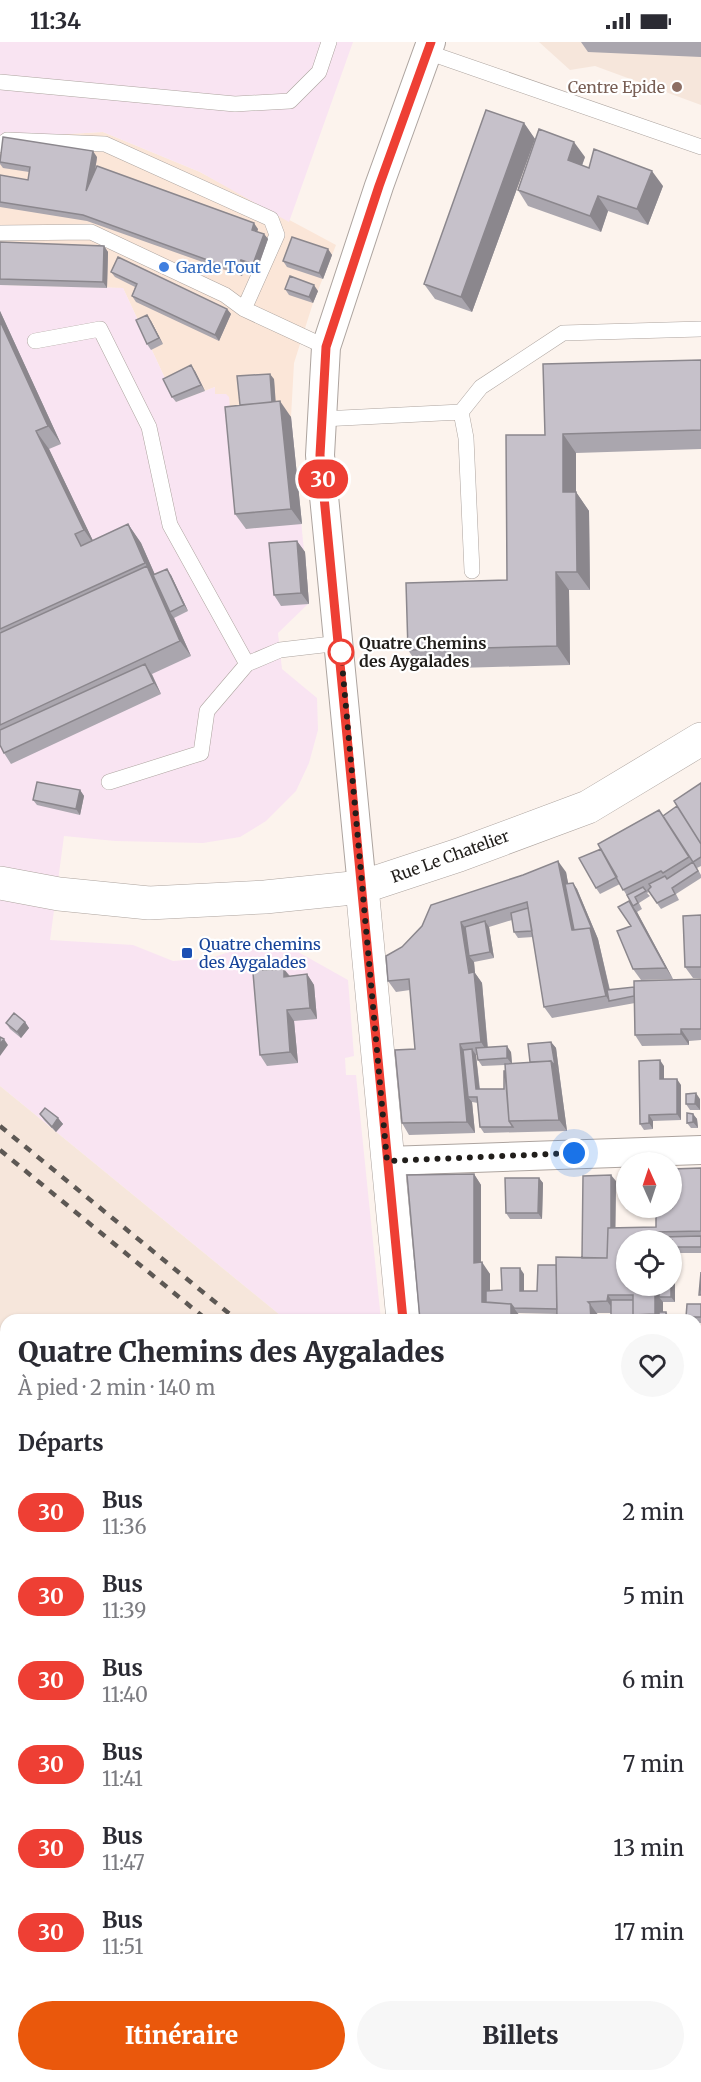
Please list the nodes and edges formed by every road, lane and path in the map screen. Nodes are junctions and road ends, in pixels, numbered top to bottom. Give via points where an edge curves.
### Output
1 (328, 42) edge
2 (429, 47) edge
3 (0, 82) edge
4 (0, 145) edge
5 (701, 147) edge
6 (0, 233) edge
7 (244, 309) junction
8 (701, 329) edge
9 (35, 341) dead end
10 (326, 347) junction
11 (461, 412) junction
12 (322, 419) junction
13 (472, 571) dead end
14 (340, 644) junction
15 (247, 664) junction
16 (701, 739) edge
17 (109, 782) dead end
18 (0, 883) edge
19 (362, 887) junction
20 (701, 1150) edge
21 (387, 1161) junction
22 (402, 1314) edge

1 - 3 lane via 319,72 290,101 235,104
2 - 5 lane
2 - 10 street
4 - 7 lane via 7,140 105,144 271,219 277,235
6 - 7 lane via 91,232 225,295
7 - 10 lane
8 - 11 lane via 563,333 481,387
9 - 15 lane via 100,329 149,428 170,525
10 - 12 street
11 - 12 lane
11 - 13 lane via 466,438
12 - 14 street via 320,455
14 - 15 lane via 280,650
14 - 19 street
15 - 17 lane via 207,711 201,753
16 - 19 main road, Rue Le Chatelier via 588,807
18 - 19 main road, Rue Le Chatelier via 58,894 149,903
19 - 21 main road
20 - 21 street
21 - 22 main road

